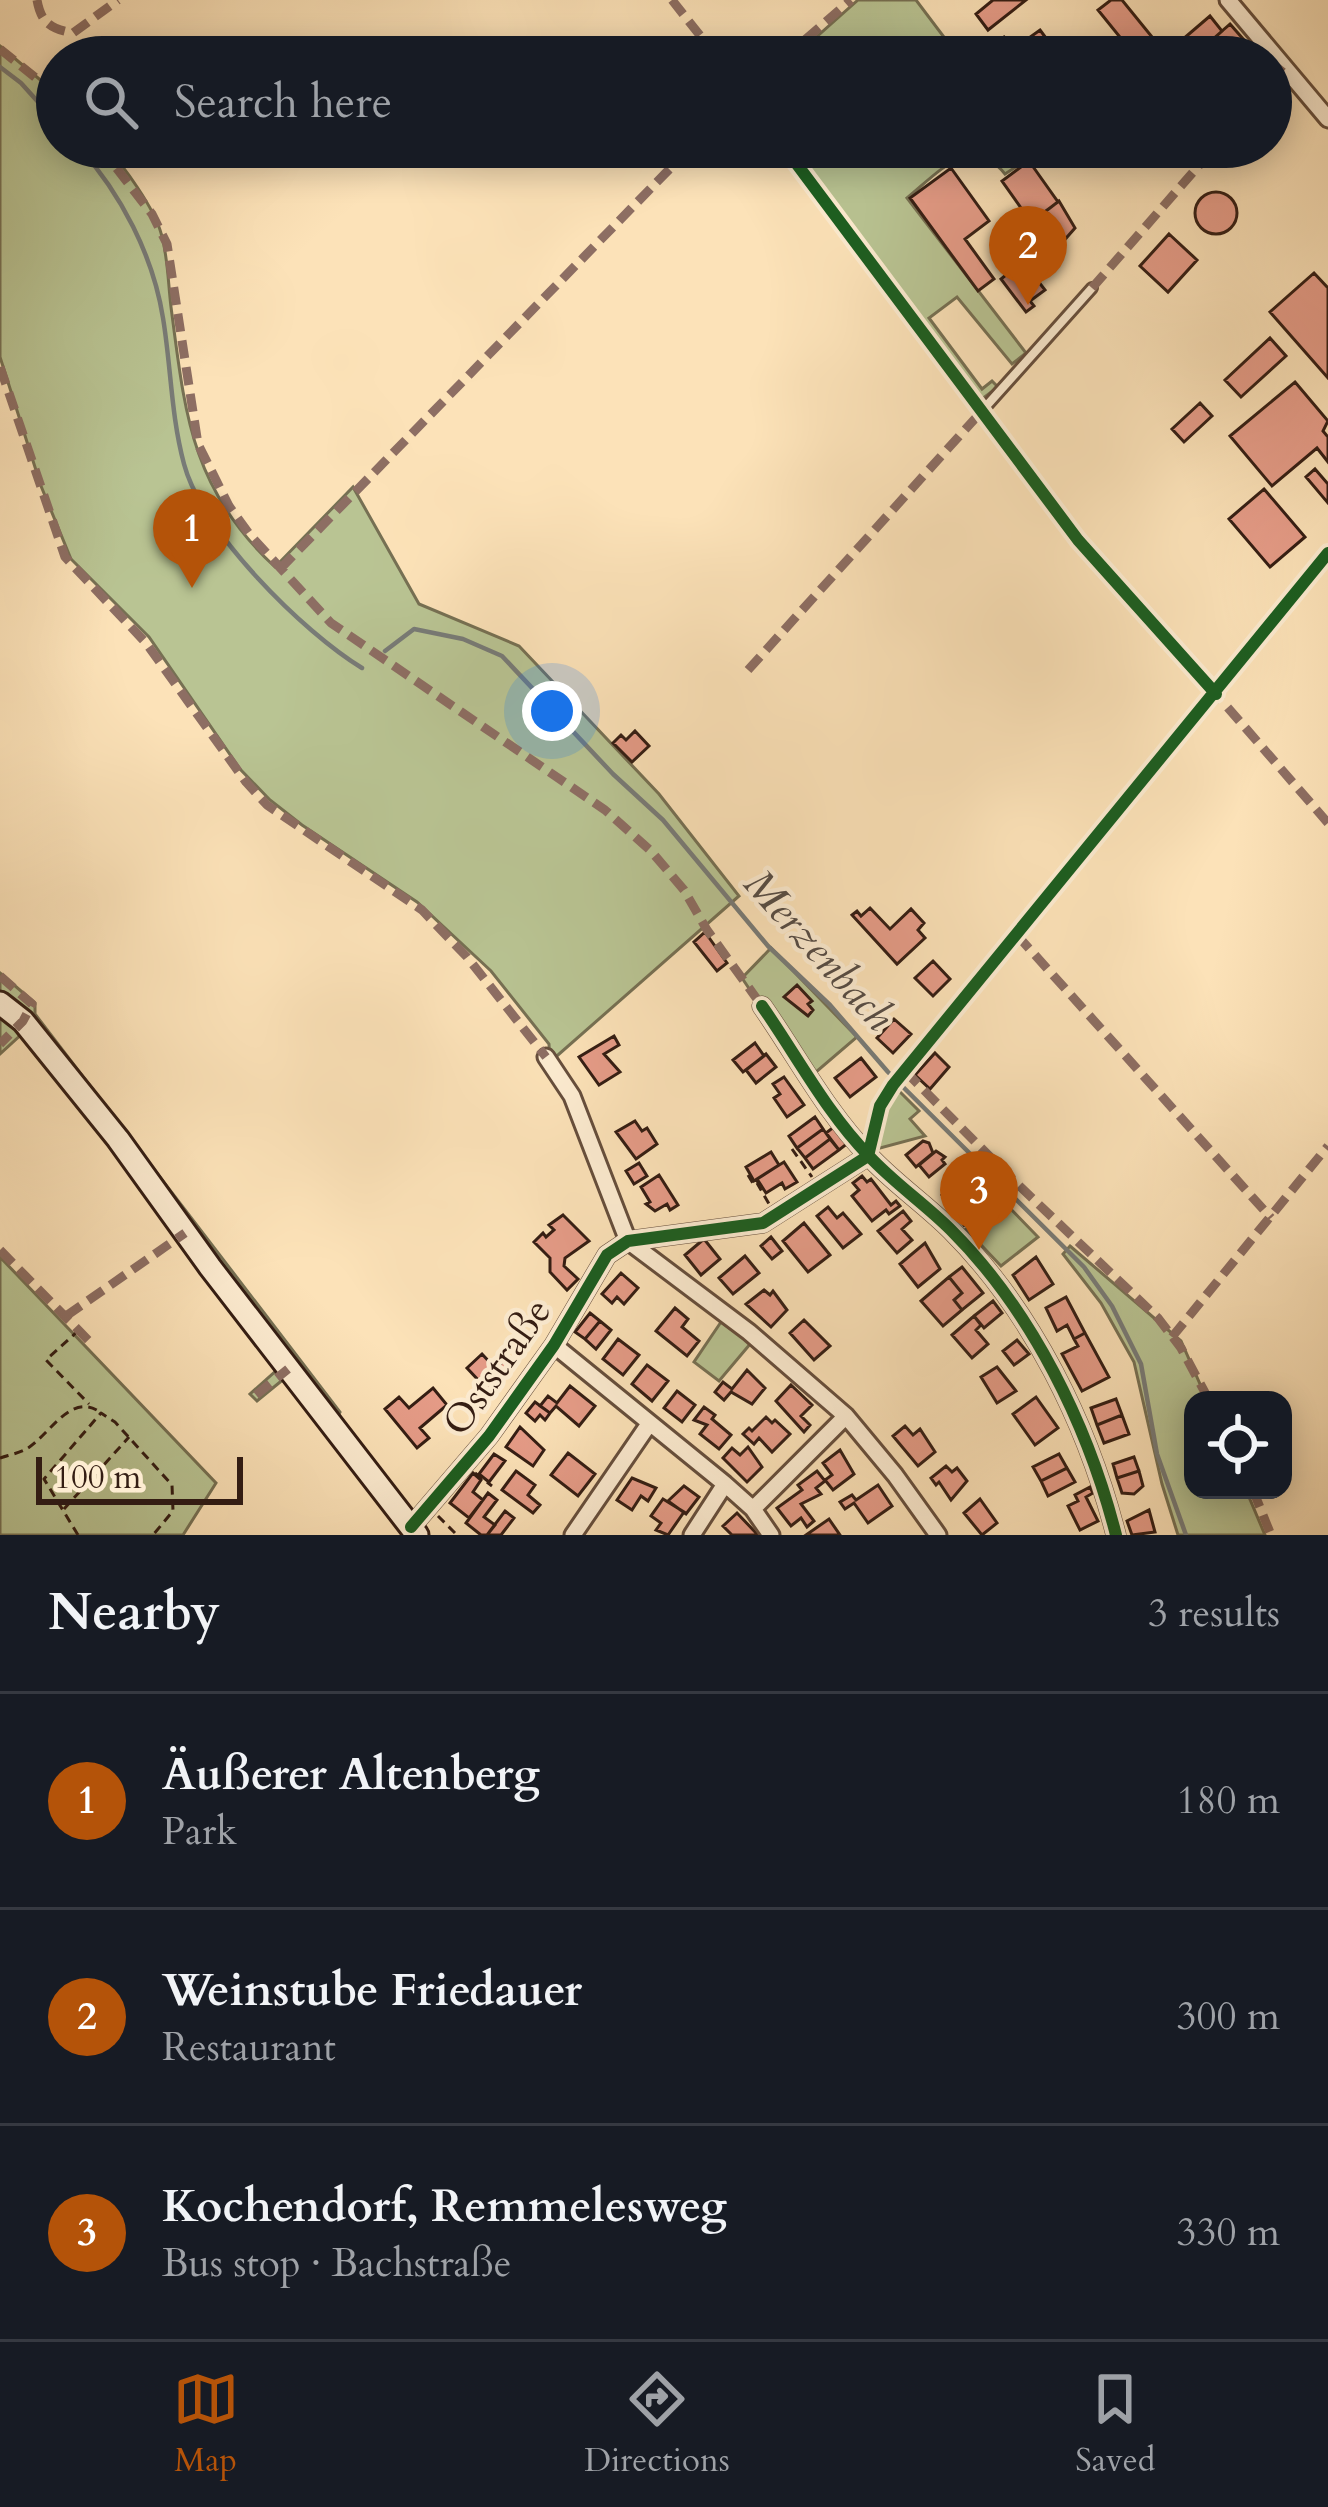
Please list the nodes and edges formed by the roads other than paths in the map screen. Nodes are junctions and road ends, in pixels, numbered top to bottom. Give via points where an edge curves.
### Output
1 (1228, 0) edge
2 (1258, 36) edge
3 (1292, 76) edge
4 (1328, 119) edge
5 (1092, 288) dead end
6 (1328, 553) edge
7 (0, 1003) edge
8 (762, 1006) dead end
9 (546, 1057) dead end
10 (892, 1085) dead end
11 (868, 1156) junction
12 (628, 1241) junction
13 (554, 1345) junction
14 (845, 1416) junction
15 (650, 1424) junction
16 (725, 1484) junction
17 (753, 1508) junction
18 (414, 1531) edge
19 (573, 1535) edge
20 (692, 1535) edge
21 (771, 1535) edge
22 (938, 1535) edge
23 (1116, 1535) edge

1 - 2 street
3 - 4 street
5 - 6 lane via 981,412 1078,540 1216,694
7 - 18 main road via 105,1122
8 - 11 street
9 - 12 street via 572,1096
10 - 11 lane
11 - 12 street via 777,1216
11 - 23 street via 953,1232 1009,1300 1079,1428
12 - 13 street, Oststraße via 607,1255
12 - 14 street
13 - 15 street
13 - 18 street, Oststraße
14 - 17 street
14 - 22 street
15 - 16 street
15 - 19 street
16 - 17 street
16 - 20 street
17 - 21 street

